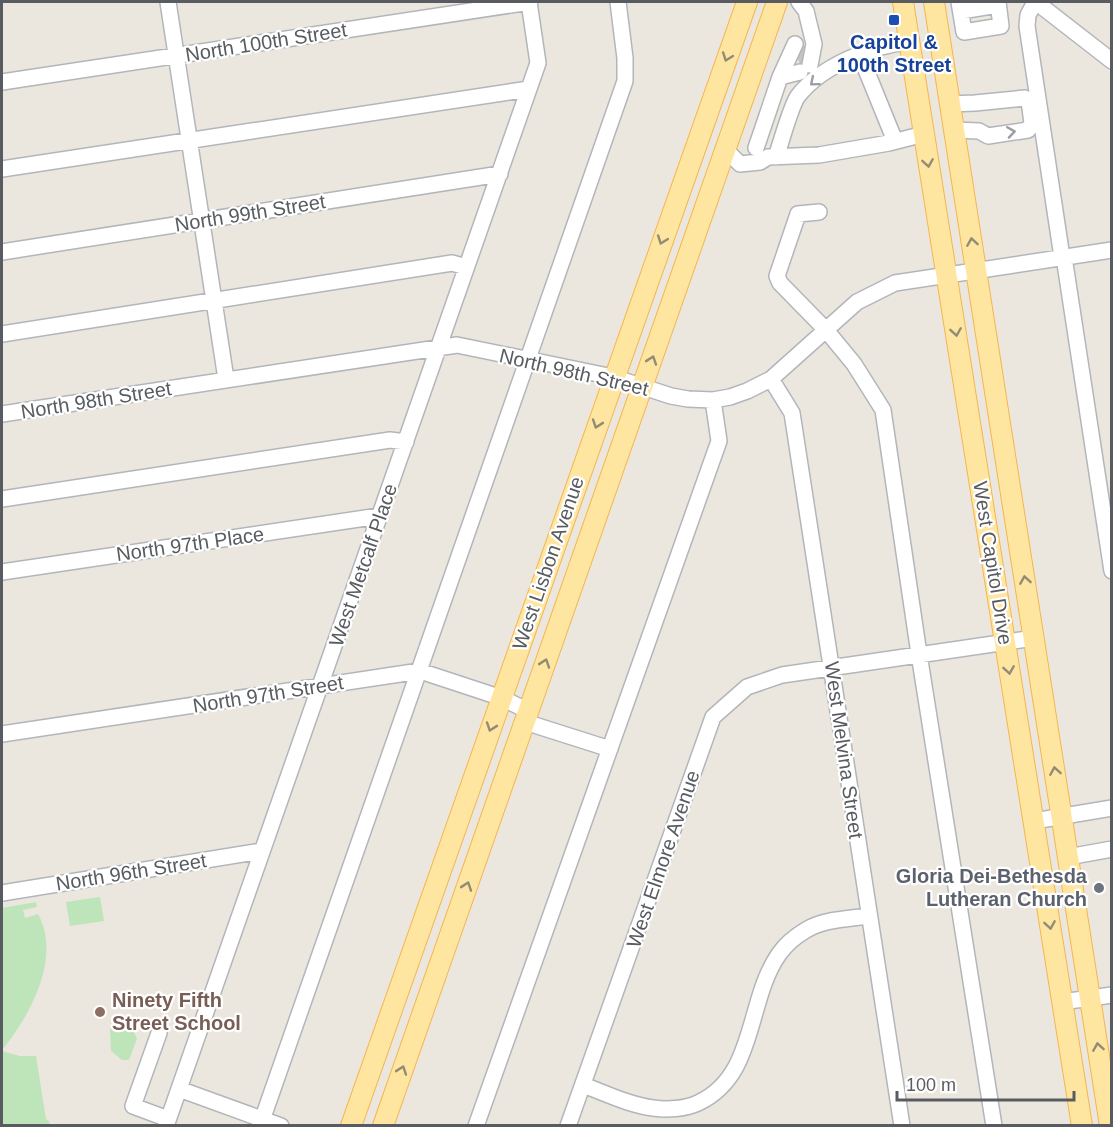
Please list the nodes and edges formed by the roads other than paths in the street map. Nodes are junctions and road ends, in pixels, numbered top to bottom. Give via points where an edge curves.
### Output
1 (168, 2) edge
2 (529, 2) edge
3 (618, 2) edge
4 (747, 2) edge
5 (777, 2) edge
6 (799, 2) edge
7 (903, 2) edge
8 (922, 2) edge
9 (934, 2) edge
10 (1036, 2) edge
11 (998, 3) edge
12 (961, 11) edge
13 (981, 19) junction
14 (939, 33) junction
15 (909, 42) junction
16 (804, 54) junction
17 (177, 55) junction
18 (860, 55) junction
19 (1112, 62) edge
20 (914, 74) junction
21 (780, 77) junction
22 (2, 82) edge
23 (529, 89) junction
24 (950, 104) junction
25 (975, 104) junction
26 (954, 130) junction
27 (979, 131) junction
28 (924, 134) junction
29 (189, 141) junction
30 (895, 141) junction
31 (726, 152) junction
32 (766, 154) junction
33 (2, 170) edge
34 (500, 174) junction
35 (819, 212) dead end
36 (201, 220) junction
37 (1112, 250) edge
38 (2, 252) edge
39 (1063, 257) junction
40 (466, 267) junction
41 (976, 270) junction
42 (946, 274) junction
43 (213, 301) junction
44 (826, 330) junction
45 (2, 334) edge
46 (440, 346) junction
47 (528, 359) junction
48 (613, 377) junction
49 (226, 379) junction
50 (771, 379) junction
51 (643, 386) junction
52 (713, 400) junction
53 (2, 414) edge
54 (406, 442) junction
55 (2, 499) edge
56 (379, 516) junction
57 (1112, 571) edge
58 (2, 572) edge
59 (1034, 638) junction
60 (1005, 642) junction
61 (919, 654) junction
62 (832, 668) junction
63 (420, 671) junction
64 (320, 686) junction
65 (502, 698) junction
66 (526, 716) junction
67 (2, 734) edge
68 (610, 749) junction
69 (1112, 808) edge
70 (1062, 816) junction
71 (1034, 821) junction
72 (1112, 849) edge
73 (261, 851) junction
74 (1068, 857) junction
75 (2, 893) edge
76 (868, 916) junction
77 (1112, 995) edge
78 (1090, 998) junction
79 (1062, 1002) junction
80 (159, 1033) dead end
81 (1108, 1084) edge
82 (583, 1085) junction
83 (179, 1089) junction
84 (1109, 1104) edge
85 (167, 1122) edge
86 (262, 1122) edge
87 (281, 1125) edge
88 (351, 1125) edge
89 (382, 1125) edge
90 (476, 1125) edge
91 (568, 1125) edge
92 (902, 1125) edge
93 (994, 1125) edge
94 (1082, 1125) edge
95 (1110, 1125) edge

1 - 17 street
2 - 17 street, North 100th Street
2 - 23 street, West Metcalf Place via 538,63
3 - 47 street via 625,81
4 -> 48 main road, West Lisbon Avenue
5 - 31 main road, West Lisbon Avenue
6 - 16 street via 806,11
7 - 15 main road, West Capitol Drive
8 - 14 main road
9 - 14 main road, West Capitol Drive
10 - 19 street
10 - 39 street via 1027,26
11 - 13 street
11 - 13 street via 1001,26
12 - 13 street
12 - 13 street via 964,32
12 - 14 street
14 - 24 main road, West Capitol Drive
15 - 18 street via 873,48
15 - 20 main road, West Capitol Drive
16 - 21 street
16 - 21 street
17 - 22 street, North 100th Street
17 - 29 street
18 - 30 street
18 -> 32 street via 832,68 797,97 787,125
20 - 26 main road via 928,84 938,123
20 - 28 main road, West Capitol Drive
21 - 32 street
23 - 29 street
23 - 34 street, West Metcalf Place
24 - 25 street
24 - 26 main road, West Capitol Drive
25 - 27 street
27 -> 25 street via 988,136 1028,130 1032,123 1029,101 1025,98
26 - 27 street
41 -> 26 main road, West Capitol Drive
28 - 30 street
28 -> 42 main road, West Capitol Drive
29 - 33 street
29 - 36 street
30 - 32 street via 819,155
31 - 32 street via 740,164 759,162
51 -> 31 main road, West Lisbon Avenue
34 - 36 street, North 99th Street
34 - 40 street, West Metcalf Place
35 - 44 street via 798,214 777,276
36 - 38 street, North 99th Street
36 - 43 street
37 - 39 street, North 98th Street
39 - 41 street, North 98th Street
39 - 57 street
40 - 43 street via 452,263
40 - 46 street, West Metcalf Place
41 - 42 street, North 98th Street
59 -> 41 main road, West Capitol Drive
42 - 44 street, North 98th Street via 895,283 857,302
42 -> 60 main road, West Capitol Drive
43 - 45 street
43 - 49 street
44 - 50 street, North 98th Street
44 - 61 street via 884,410
46 - 47 street, North 98th Street via 456,345
46 - 49 street, North 98th Street
46 - 54 street, West Metcalf Place
47 - 48 street, North 98th Street
47 - 63 street
48 - 51 street, North 98th Street
48 -> 65 main road, West Lisbon Avenue
49 - 53 street, North 98th Street
50 - 52 street, North 98th Street
50 - 62 street, West Melvina Street via 792,413
51 - 52 street, North 98th Street via 688,399
66 -> 51 main road, West Lisbon Avenue
52 - 68 street via 719,441
54 - 55 street via 390,440
54 - 56 street, West Metcalf Place
56 - 58 street, North 97th Place
56 - 64 street, West Metcalf Place
59 - 60 street
70 -> 59 main road, West Capitol Drive
60 - 61 street
60 -> 71 main road, West Capitol Drive
61 - 62 street
61 - 93 street
62 - 76 street, West Melvina Street
62 - 82 street, West Elmore Avenue via 782,675 747,687 713,717
63 - 64 street, North 97th Street
63 - 65 street, North 97th Street
63 - 86 street
64 - 67 street, North 97th Street
64 - 73 street, West Metcalf Place
65 - 66 street, North 97th Street
65 -> 88 main road, West Lisbon Avenue
66 - 68 street, North 97th Street
89 -> 66 main road, West Lisbon Avenue
68 - 90 street
69 - 70 street
70 - 71 street
70 - 74 main road, West Capitol Drive
71 -> 79 main road, West Capitol Drive
72 - 74 street
73 - 75 street, North 96th Street
73 - 83 street, West Metcalf Place
74 - 78 main road, West Capitol Drive
76 - 82 street via 808,928 779,954 734,1073 706,1099 689,1107 654,1108
76 - 92 street, West Melvina Street
77 - 78 street
78 - 79 street
81 -> 78 main road, West Capitol Drive
79 - 94 main road, West Capitol Drive
80 - 85 street via 133,1106
81 - 84 main road, West Capitol Drive
82 - 91 street, West Elmore Avenue
83 - 85 street, West Metcalf Place
83 - 86 street
84 - 95 main road, West Capitol Drive
86 - 87 street

